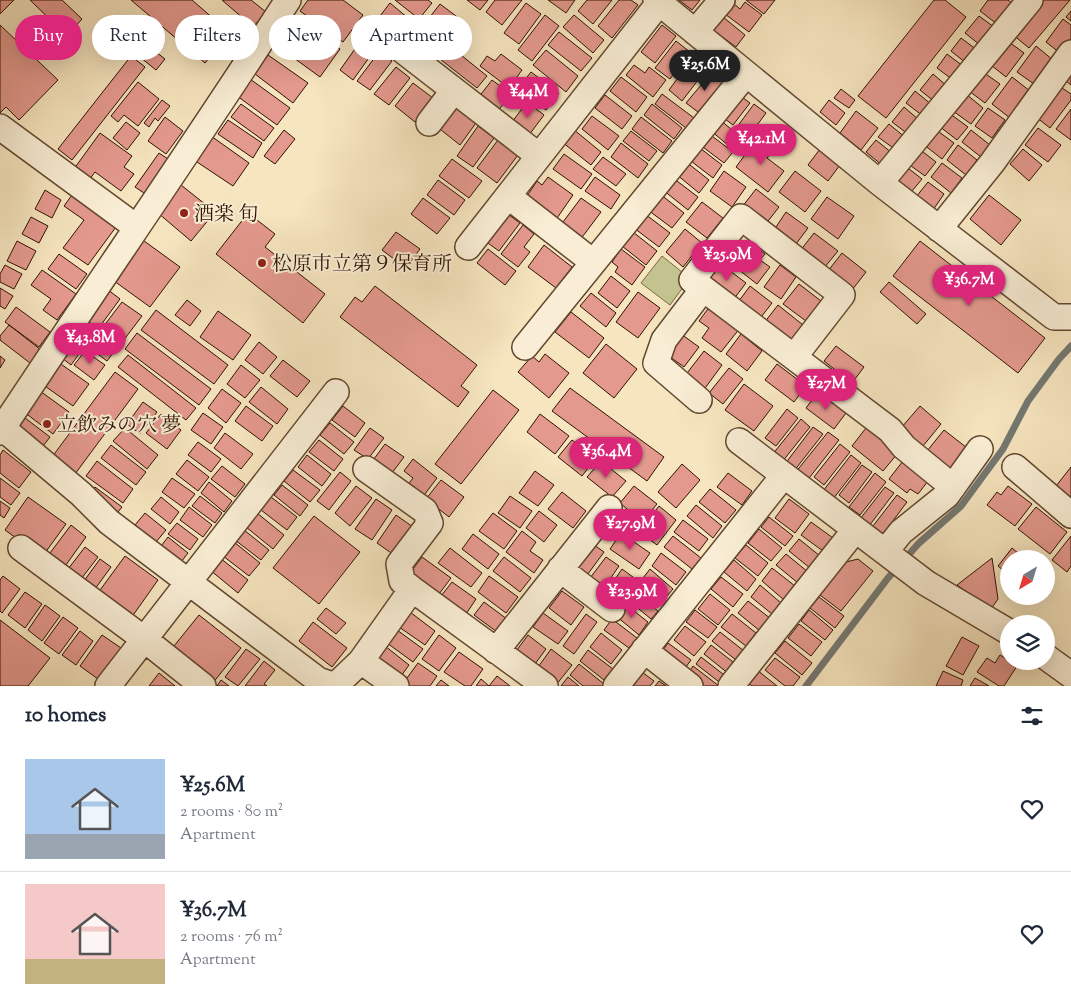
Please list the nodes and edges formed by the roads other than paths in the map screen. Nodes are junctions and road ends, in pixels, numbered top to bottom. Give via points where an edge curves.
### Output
1 (288, 0) edge
2 (722, 0) edge
3 (1030, 0) edge
4 (658, 1) edge
5 (696, 32) junction
6 (1071, 53) edge
7 (416, 60) edge
8 (746, 74) junction
9 (454, 90) junction
10 (429, 122) dead end
11 (0, 127) edge
12 (539, 156) junction
13 (880, 183) junction
14 (508, 196) junction
15 (136, 227) junction
16 (939, 228) junction
17 (468, 247) dead end
18 (593, 262) junction
19 (703, 289) junction
20 (1071, 317) edge
21 (525, 347) dead end
22 (794, 357) junction
23 (336, 392) dead end
24 (699, 400) dead end
25 (1, 429) edge
26 (739, 441) dead end
27 (980, 449) dead end
28 (1015, 467) dead end
29 (366, 469) dead end
30 (784, 475) junction
31 (953, 487) junction
32 (609, 508) dead end
33 (1071, 515) edge
34 (855, 530) junction
35 (22, 548) dead end
36 (886, 554) junction
37 (560, 569) junction
38 (188, 582) junction
39 (412, 589) junction
40 (612, 609) dead end
41 (1000, 627) edge
42 (144, 639) junction
43 (644, 650) junction
44 (496, 651) junction
45 (361, 661) junction
46 (1055, 664) edge
47 (1071, 675) edge
48 (108, 686) edge
49 (203, 686) edge
50 (335, 686) edge
51 (396, 686) edge
52 (545, 686) edge
53 (616, 686) edge
54 (690, 686) edge
55 (731, 686) edge

1 - 15 street
2 - 5 street
3 - 13 street
4 - 5 street
4 - 12 street
5 - 8 street
6 - 16 street via 992,163
7 - 9 street
8 - 13 street
8 - 18 street
9 - 10 street
9 - 12 street
11 - 15 street
12 - 14 street
13 - 16 street
14 - 17 street
14 - 18 street
15 - 25 street
16 - 20 street via 1054,317
18 - 21 street
19 - 22 street
19 - 22 street via 692,280 741,217 842,295
19 - 24 street via 664,340 656,363
22 - 31 street via 890,430 904,447
23 - 38 street
25 - 38 street via 81,494 109,522
26 - 30 street
27 - 31 street
28 - 33 street
29 - 39 street via 425,511 430,523 399,564 402,581
30 - 34 street
30 - 43 street
31 - 36 street via 901,532
32 - 37 street
34 - 36 street
34 - 55 street
35 - 42 street
36 - 41 street via 926,583
37 - 40 street
37 - 44 street
38 - 42 street
38 - 50 street via 318,680
39 - 44 street
39 - 45 street
42 - 48 street
42 - 49 street
43 - 53 street
43 - 54 street
44 - 52 street
45 - 50 street
45 - 51 street
46 - 47 street

